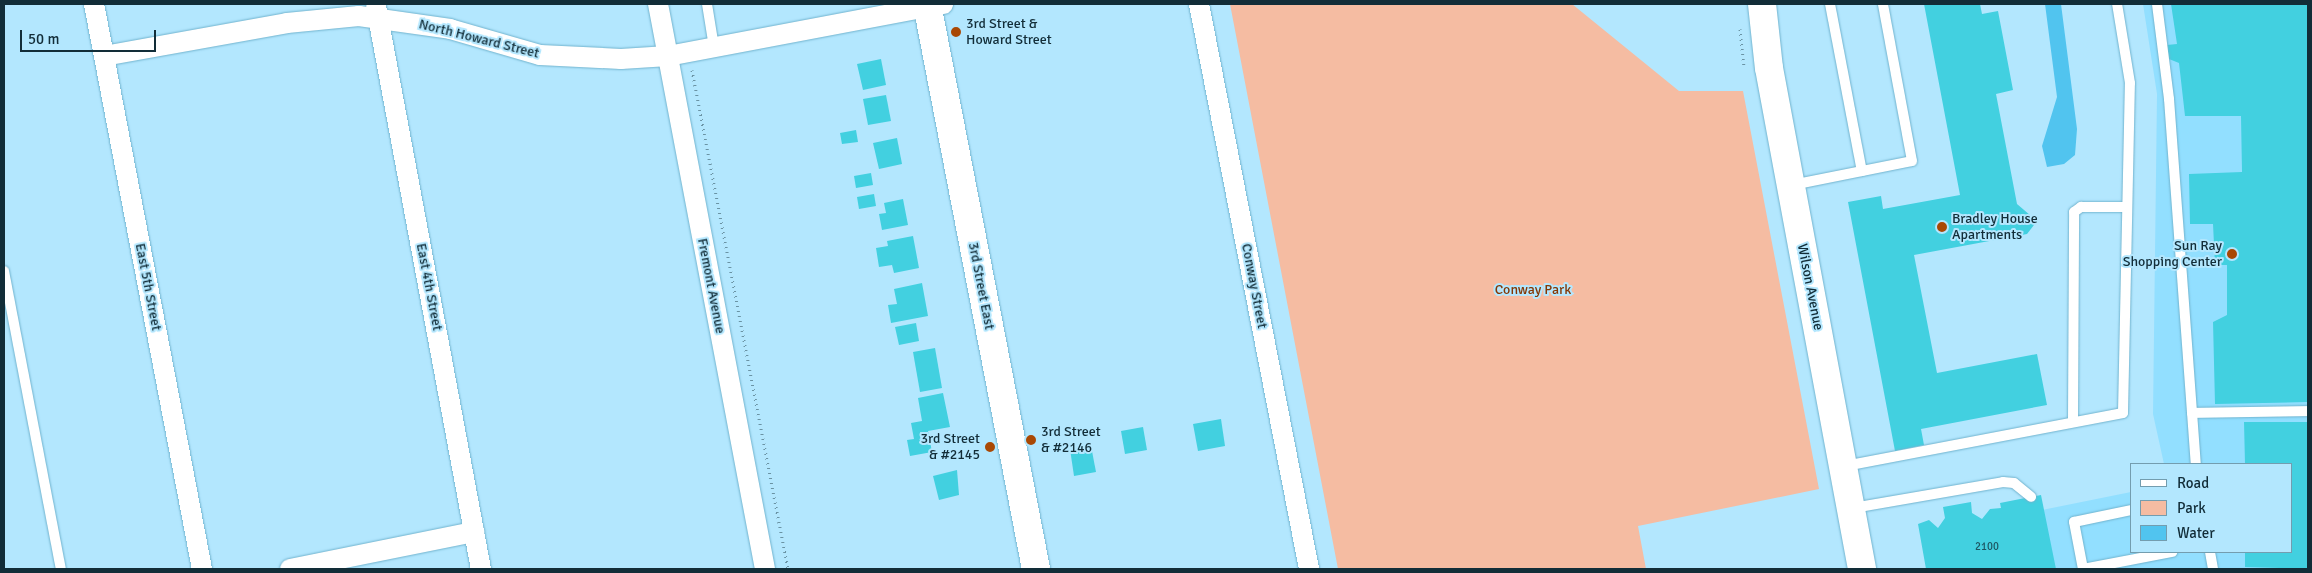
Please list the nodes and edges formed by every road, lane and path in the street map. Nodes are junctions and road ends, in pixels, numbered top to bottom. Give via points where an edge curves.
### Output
1 (94, 4) edge
2 (658, 4) edge
3 (707, 4) edge
4 (1199, 4) edge
5 (1762, 4) edge
6 (1830, 4) edge
7 (1883, 4) edge
8 (2117, 4) edge
9 (2157, 4) edge
10 (932, 5) edge
11 (377, 10) edge
12 (714, 47) junction
13 (104, 56) junction
14 (668, 56) junction
15 (692, 69) dead end
16 (1862, 171) junction
17 (1791, 185) junction
18 (2127, 207) junction
19 (4, 271) edge
20 (2308, 411) edge
21 (2192, 412) junction
22 (2073, 422) junction
23 (2196, 463) edge
24 (1844, 466) junction
25 (2031, 497) dead end
26 (1851, 508) junction
27 (2130, 510) edge
28 (474, 532) junction
29 (2167, 553) edge
30 (2210, 553) edge
31 (61, 569) edge
32 (202, 569) edge
33 (290, 569) edge
34 (481, 569) edge
35 (765, 569) edge
36 (788, 569) edge
37 (1036, 569) edge
38 (1309, 569) edge
39 (1862, 569) edge
40 (2083, 569) edge
41 (2213, 569) edge

1 - 13 street, East 5th Street
2 - 14 street, Fremont Avenue
3 - 12 lane
4 - 38 street, Conway Street
5 - 17 street, Wilson Avenue via 1769,68
6 - 16 lane
7 - 16 lane via 1912,161
8 - 18 lane via 2130,83
9 - 21 lane via 2170,109
10 - 12 street, North Howard Street
10 - 37 street, 3rd Street East
11 - 13 street, North Howard Street
11 - 14 street, North Howard Street via 540,55 621,60
11 - 28 street, East 4th Street
12 - 14 street, North Howard Street
13 - 32 street, East 5th Street
14 - 35 street, Fremont Avenue
15 - 36 path
16 - 17 lane
17 - 24 street, Wilson Avenue
18 - 22 lane via 2122,413
18 - 22 lane via 2081,207 2074,212
19 - 31 lane
20 - 21 lane
21 - 23 lane
22 - 24 lane
24 - 26 street, Wilson Avenue
25 - 26 lane via 2014,483 2003,482
26 - 39 street, Wilson Avenue
27 - 40 lane via 2074,522
28 - 33 street
28 - 34 street, East 4th Street
29 - 40 lane
30 - 41 lane

